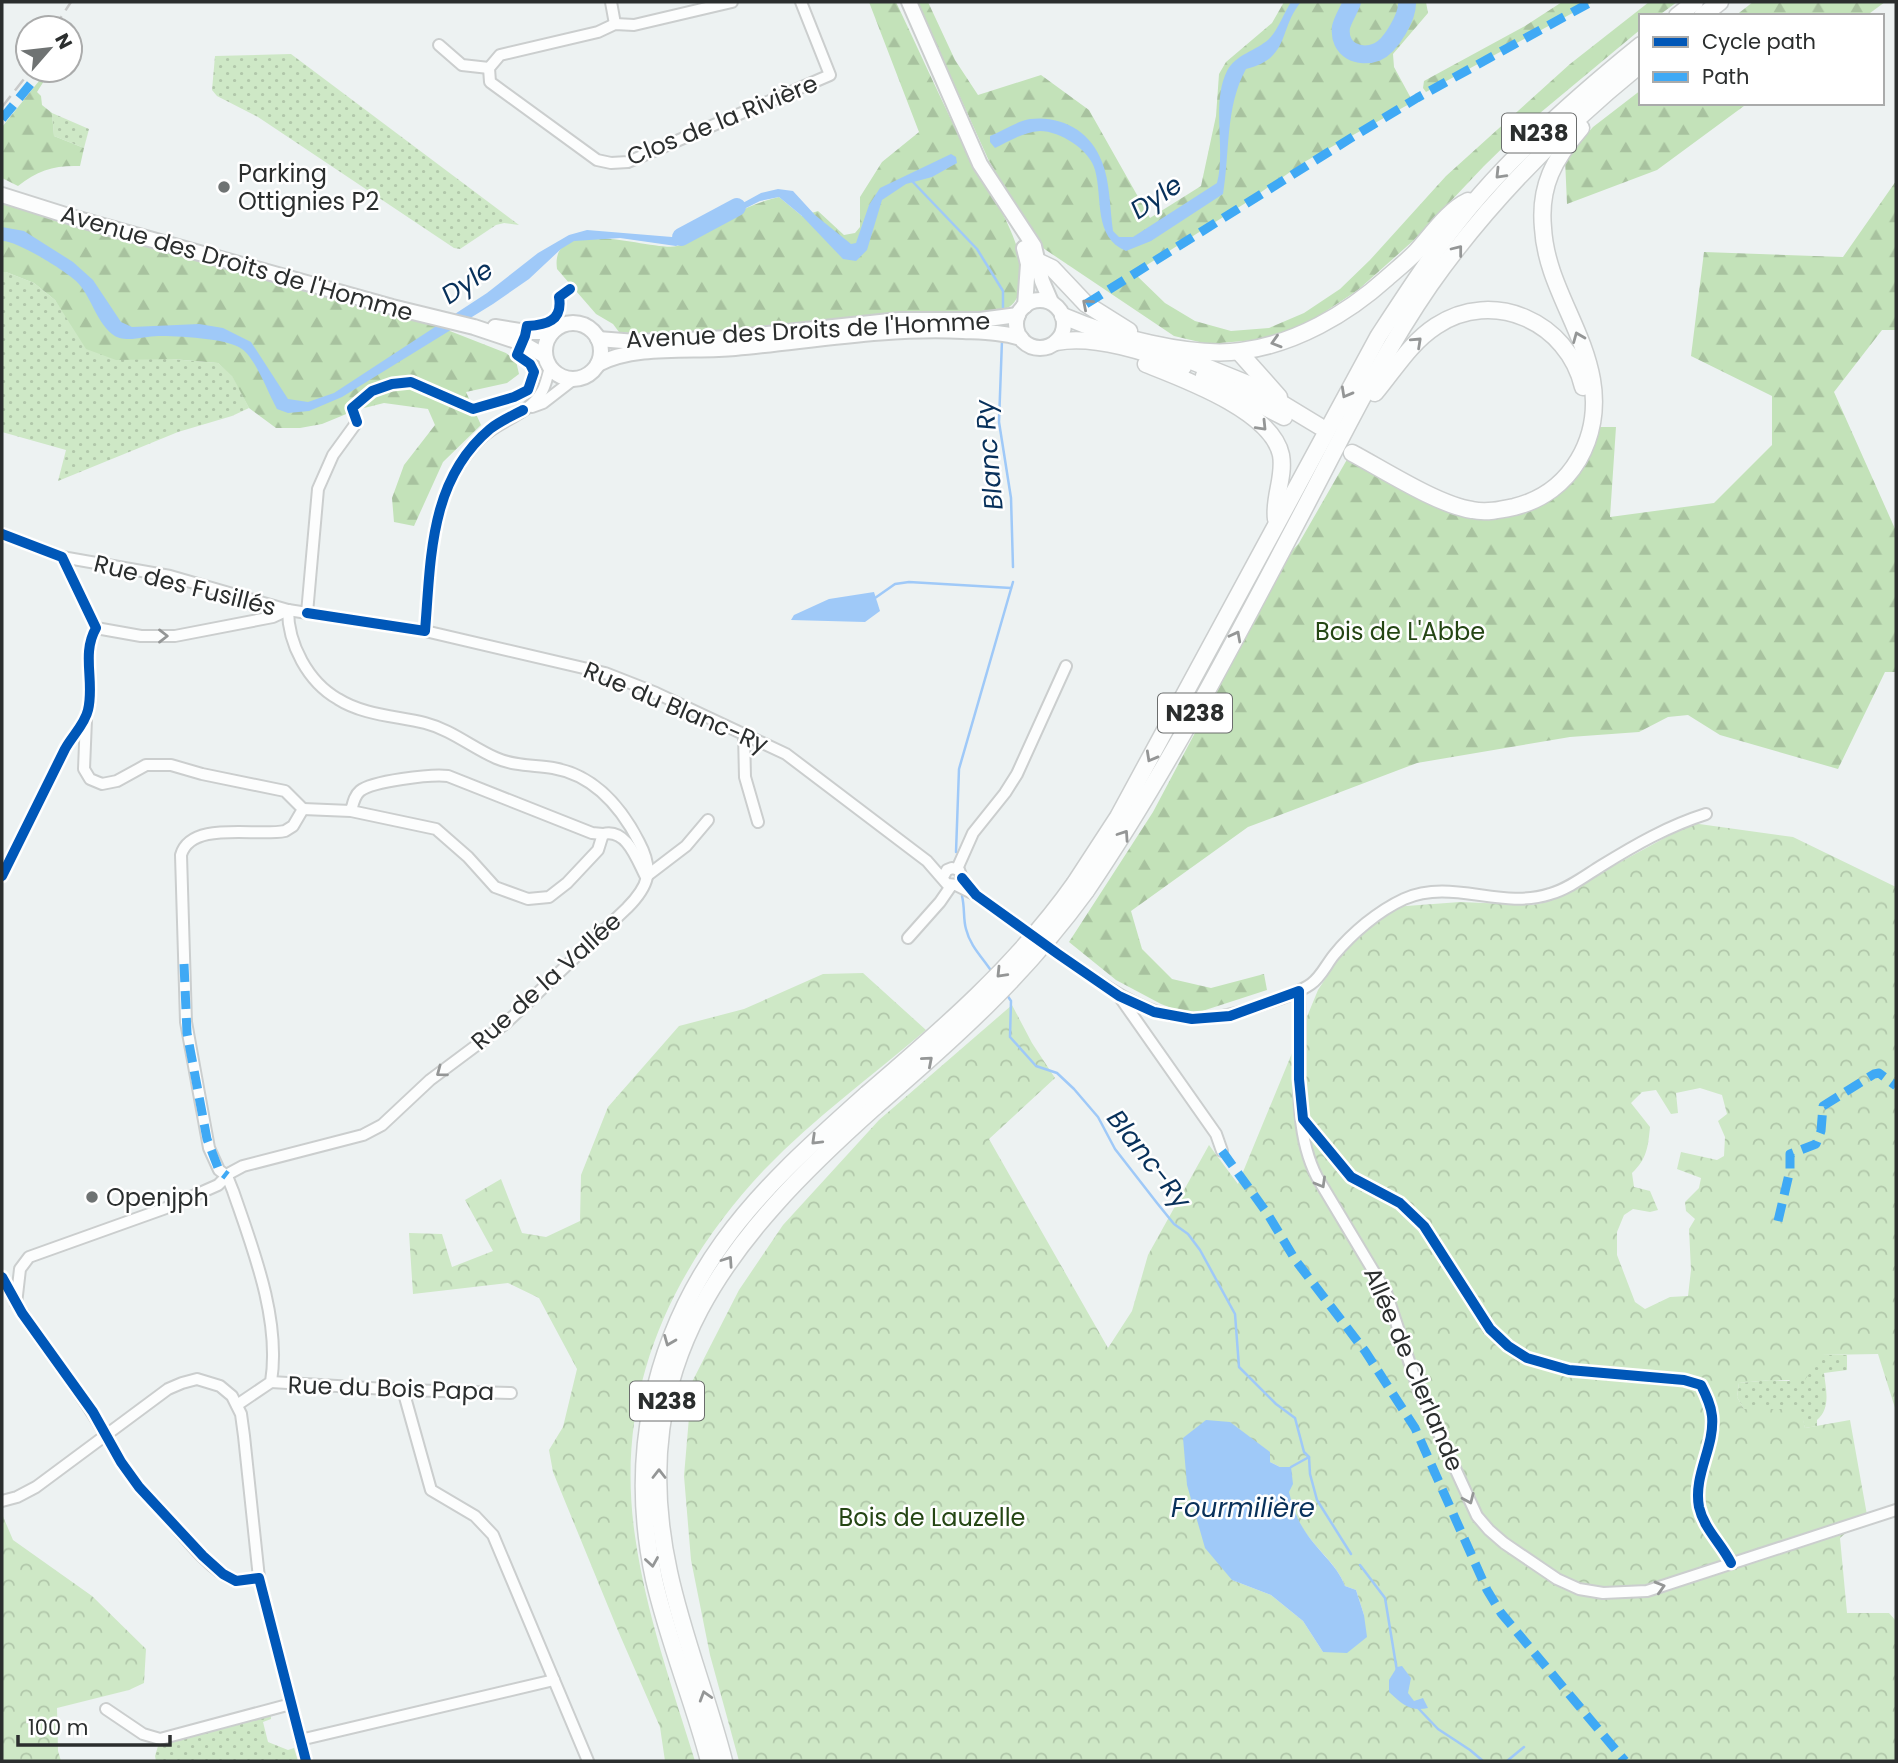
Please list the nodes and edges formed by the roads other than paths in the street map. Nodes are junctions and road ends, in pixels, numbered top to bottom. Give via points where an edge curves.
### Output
1 (611, 2) edge
2 (732, 2) edge
3 (801, 2) edge
4 (909, 2) edge
5 (1695, 2) edge
6 (1720, 2) edge
7 (1679, 14) edge
8 (1705, 14) edge
9 (615, 24) junction
10 (439, 45) dead end
11 (1639, 47) edge
12 (1639, 66) edge
13 (489, 68) junction
14 (1611, 89) junction
15 (2, 195) edge
16 (1480, 195) junction
17 (1015, 220) junction
18 (1037, 261) junction
19 (1051, 302) junction
20 (1021, 311) junction
21 (1063, 316) junction
22 (474, 327) junction
23 (552, 332) junction
24 (1021, 338) junction
25 (598, 339) junction
26 (1142, 341) junction
27 (1057, 342) junction
28 (1117, 347) junction
29 (1239, 352) junction
30 (548, 362) junction
31 (598, 364) junction
32 (574, 379) junction
33 (523, 410) junction
34 (1291, 410) junction
35 (1356, 411) junction
36 (357, 422) dead end
37 (1276, 524) junction
38 (2, 534) edge
39 (62, 557) junction
40 (288, 610) junction
41 (307, 613) junction
42 (96, 628) junction
43 (425, 631) junction
44 (1066, 666) dead end
45 (86, 719) junction
46 (744, 734) junction
47 (303, 809) junction
48 (351, 811) junction
49 (1706, 814) dead end
50 (708, 820) dead end
51 (758, 822) dead end
52 (603, 834) junction
53 (2, 876) edge
54 (648, 877) junction
55 (953, 877) junction
56 (1081, 887) junction
57 (908, 938) dead end
58 (1299, 991) junction
59 (1119, 996) junction
60 (872, 1100) junction
61 (1303, 1119) junction
62 (1222, 1151) dead end
63 (227, 1176) junction
64 (2, 1277) edge
65 (16, 1304) junction
66 (271, 1382) junction
67 (403, 1390) junction
68 (511, 1393) dead end
69 (237, 1405) junction
70 (102, 1429) dead end
71 (2, 1501) edge
72 (152, 1501) dead end
73 (1896, 1510) edge
74 (1731, 1563) junction
75 (259, 1578) junction
76 (554, 1680) junction
77 (291, 1704) junction
78 (106, 1709) dead end
79 (300, 1740) junction
80 (306, 1761) edge
81 (588, 1761) edge
82 (709, 1761) edge
83 (724, 1761) edge

1 - 9 street
2 - 9 street via 634,25
3 - 13 street, Clos de la Rivière via 830,75 628,162 597,160 490,82
4 - 17 main road via 980,164
5 - 7 highway
6 - 8 highway
9 - 13 street via 500,55
10 - 13 street via 462,65
11 -> 16 highway, N238 via 1537,135
12 - 14 highway, N238
35 -> 14 highway, N238 via 1430,285 1491,206
35 -> 14 highway via 1399,359 1438,325 1485,309 1507,311 1550,332 1579,372 1585,395 1581,434 1558,471 1527,493 1480,501 1435,488 1353,449 1448,503 1472,511 1497,511 1534,500 1577,464 1592,424 1592,379 1546,253 1542,205 1553,164
15 - 22 main road, Avenue des Droits de l'Homme
16 -> 29 highway via 1462,204 1412,256 1353,305 1303,333
16 -> 37 highway, N238 via 1378,337
17 - 18 main road via 1034,246
17 - 20 main road via 1028,264
18 - 19 main road
26 -> 18 highway via 1086,304 1052,268
19 - 20 main road via 1037,300
19 - 21 main road
20 - 24 main road via 1016,323
20 - 25 main road, Avenue des Droits de l'Homme via 980,320 899,320 730,338
21 - 26 highway
21 - 27 main road via 1065,325
22 - 23 main road
22 - 30 main road via 522,344
23 - 25 main road via 575,323 589,328
23 - 30 main road via 546,341
24 - 27 main road via 1033,347
24 - 31 main road, Avenue des Droits de l'Homme via 968,331 899,330 733,349 636,353
25 - 31 main road
26 - 29 highway via 1187,350
26 - 34 highway via 1253,386
27 - 28 highway via 1091,341
28 - 34 highway via 1176,363 1317,430
28 -> 37 highway via 1129,357 1248,412 1262,424 1281,453
29 - 34 highway
30 - 32 main road via 563,378
30 - 33 street via 541,394
31 - 32 main road
32 - 33 street via 543,403
33 - 43 street via 481,438 445,492 434,531
56 -> 35 highway, N238 via 1131,825 1174,753
36 - 41 street via 333,455 317,489
37 -> 56 highway, N238
38 - 39 street, Rue des Fusillés
39 - 40 street, Rue des Fusillés via 170,576
39 - 42 street
40 - 41 street, Rue du Blanc-Ry
42 -> 40 street, Rue du Blanc-Ry via 175,636
40 - 54 street via 290,635 303,663 332,696 360,709 446,730 503,761 559,769 588,782 627,820 644,853
41 - 43 street, Rue du Blanc-Ry
42 - 45 street via 88,646
43 - 46 street, Rue du Blanc-Ry via 605,673
44 - 55 street via 1017,774 973,833
45 - 47 street via 84,769 96,783 112,783 141,767 166,764 285,791
45 - 53 street via 65,749
46 - 51 street via 745,777
46 - 55 street, Rue du Blanc-Ry via 791,757
47 - 48 street
47 - 63 street via 285,831 201,835 191,839 181,855 187,1033 207,1139 219,1170
48 - 52 street via 356,795 368,786 448,776
48 - 52 street via 436,829 495,887 528,899 549,897 567,883 598,850
49 - 58 street, Rue du Blanc-Ry via 1648,838 1551,894 1507,898 1436,890 1402,900 1349,939 1313,983
50 - 54 street, Rue de la Vallée via 686,846
52 - 54 street via 622,837
54 -> 63 street, Rue de la Vallée via 640,895 513,1017 430,1080 382,1125 363,1135 251,1163
55 - 57 street via 940,902
55 - 59 street, Rue du Blanc-Ry
56 - 60 highway, N238, bridge via 1029,964 994,1000 951,1041
58 - 59 street, Rue du Blanc-Ry via 1230,1016 1206,1018 1164,1015
58 - 61 street, Allée de Clerlande
59 - 62 street, Rue du Blanc-Ry via 1216,1134
60 -> 82 highway, N238 via 789,1167 723,1241 667,1343 651,1398 643,1470 654,1578
83 -> 60 highway, N238 via 669,1572 660,1516 660,1438 668,1397 683,1345 714,1282 799,1177
61 - 74 street via 1351,1177 1400,1203 1424,1226 1490,1329 1508,1346 1527,1358 1569,1370 1702,1385 1712,1426 1699,1479 1699,1505 1706,1526
61 -> 74 street, Allée de Clerlande via 1311,1164 1386,1292 1418,1388 1471,1504 1489,1530 1557,1579 1603,1593 1647,1591
63 - 65 street, Rue de la Vallée via 218,1185 166,1208 29,1257 20,1269
63 - 66 street via 270,1312
64 - 65 street
65 - 70 street
66 - 67 street, Rue du Bois Papa
66 - 69 street
67 - 68 street, Rue du Bois Papa
67 - 76 street via 431,1490 475,1516 493,1535
69 - 71 street via 220,1386 197,1379 167,1389 36,1487
69 - 75 street
72 - 75 street via 223,1574 236,1581
73 - 74 street, Allée de Clerlande
75 - 77 street
76 - 79 street
76 - 81 street
77 - 78 street via 160,1739 143,1734
77 - 79 street
79 - 80 street

